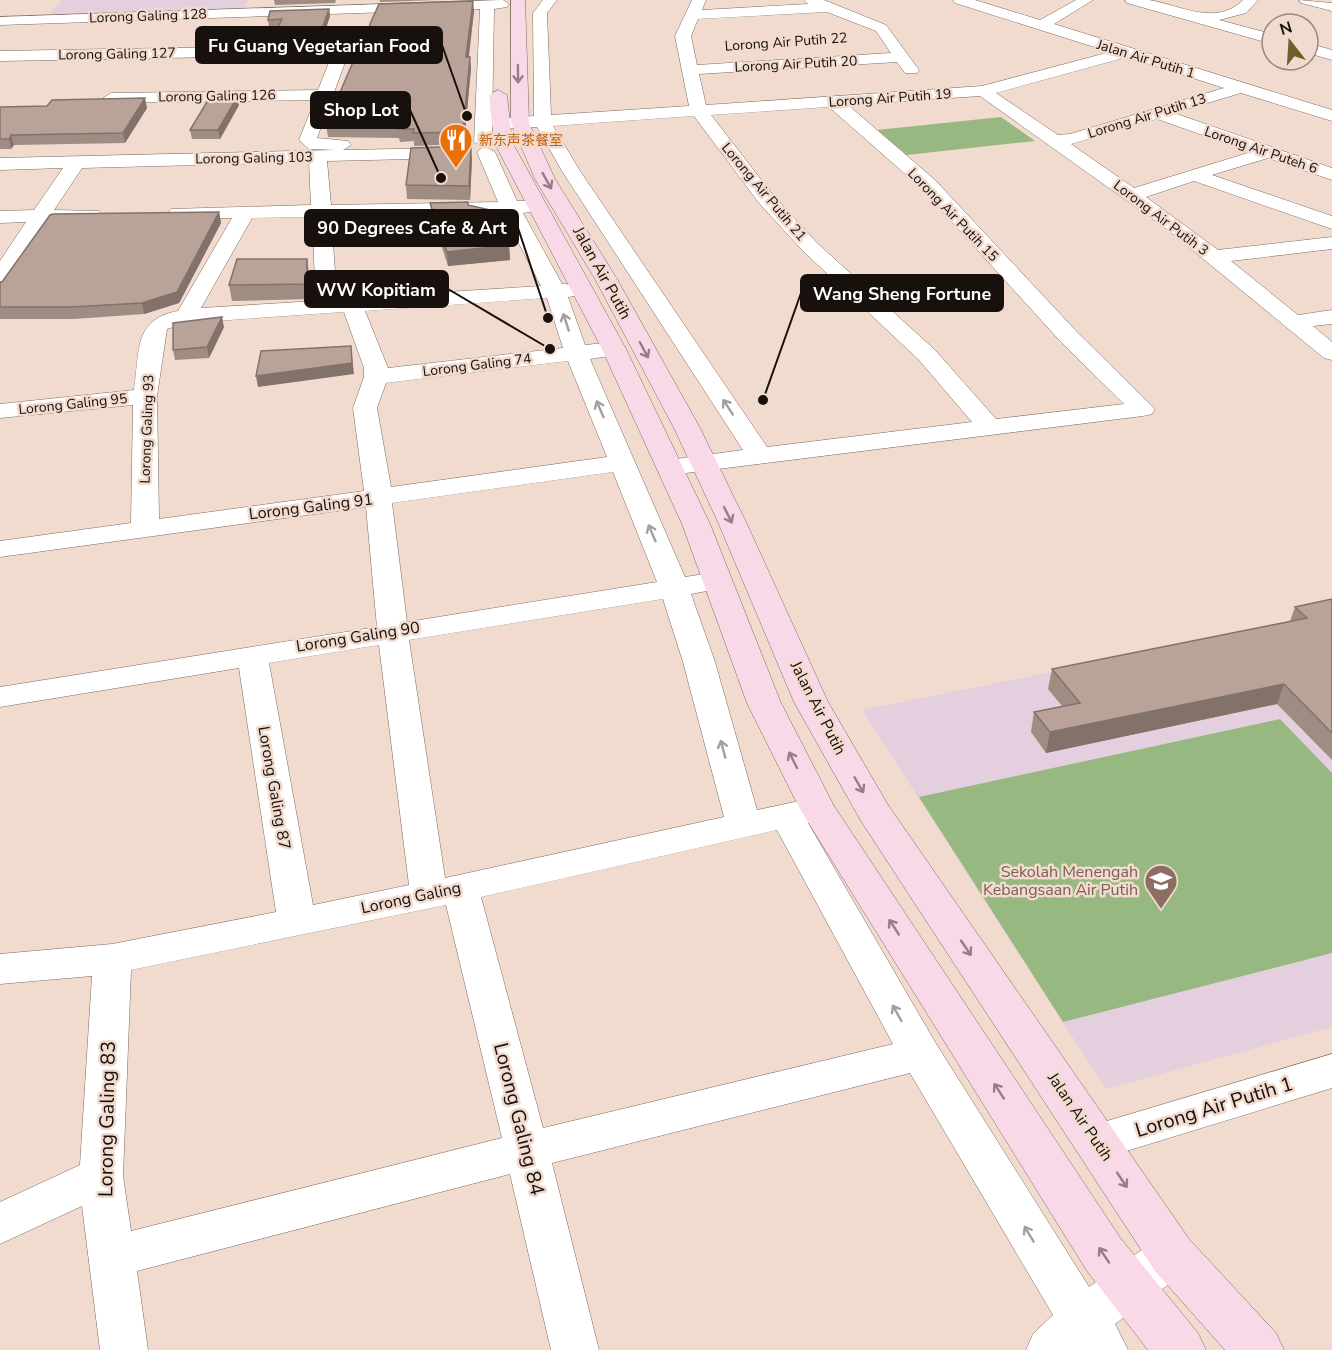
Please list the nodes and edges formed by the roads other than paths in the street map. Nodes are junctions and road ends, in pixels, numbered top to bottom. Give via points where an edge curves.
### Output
1 (550, 0) edge
2 (699, 0) edge
3 (811, 0) edge
4 (960, 0) edge
5 (1086, 0) edge
6 (1132, 0) edge
7 (1251, 0) edge
8 (1308, 0) edge
9 (505, 2) edge
10 (40, 3) dead end
11 (256, 6) edge
12 (831, 7) junction
13 (1332, 7) edge
14 (356, 9) junction
15 (691, 15) junction
16 (1202, 19) junction
17 (25, 20) junction
18 (0, 21) edge
19 (1040, 26) junction
20 (886, 36) junction
21 (1260, 36) edge
22 (863, 38) dead end
23 (3, 46) edge
24 (539, 48) junction
25 (343, 50) junction
26 (517, 50) junction
27 (1124, 52) junction
28 (902, 57) junction
29 (691, 70) junction
30 (1239, 88) junction
31 (983, 91) junction
32 (324, 95) junction
33 (930, 95) junction
34 (111, 98) edge
35 (834, 102) junction
36 (699, 111) junction
37 (1156, 114) junction
38 (1332, 116) edge
39 (511, 134) junction
40 (1054, 141) junction
41 (1268, 152) junction
42 (318, 156) junction
43 (76, 162) junction
44 (0, 164) edge
45 (1332, 174) edge
46 (1196, 176) junction
47 (1131, 195) junction
48 (538, 207) junction
49 (510, 208) junction
50 (321, 210) junction
51 (245, 212) junction
52 (156, 214) edge
53 (602, 214) junction
54 (106, 215) edge
55 (40, 216) junction
56 (0, 217) edge
57 (569, 217) junction
58 (1332, 224) edge
59 (1332, 243) edge
60 (1213, 257) junction
61 (566, 258) junction
62 (539, 261) junction
63 (641, 274) junction
64 (0, 277) edge
65 (606, 279) junction
66 (584, 289) junction
67 (555, 291) junction
68 (352, 305) junction
69 (327, 307) junction
70 (186, 316) junction
71 (1332, 317) edge
72 (1293, 322) junction
73 (614, 349) junction
74 (576, 353) junction
75 (1332, 353) edge
76 (376, 377) junction
77 (145, 396) junction
78 (0, 411) edge
79 (990, 428) junction
80 (760, 456) junction
81 (622, 463) junction
82 (686, 465) junction
83 (379, 498) junction
84 (145, 528) junction
85 (0, 549) edge
86 (717, 581) junction
87 (674, 587) junction
88 (393, 632) junction
89 (252, 655) junction
90 (0, 697) edge
91 (802, 812) junction
92 (744, 825) junction
93 (444, 891) junction
94 (297, 922) junction
95 (112, 959) junction
96 (0, 969) edge
97 (920, 1054) junction
98 (1332, 1071) edge
99 (1096, 1142) junction
100 (527, 1151) junction
101 (101, 1176) junction
102 (0, 1224) edge
103 (1172, 1255) junction
104 (110, 1257) junction
105 (1126, 1286) junction
106 (1079, 1340) edge
107 (124, 1350) edge
108 (575, 1350) edge
109 (1180, 1350) edge
110 (1258, 1350) edge

1 - 24 street via 540,13
2 - 15 street, Lorong Air Putih 21
3 - 12 street
4 - 19 street, Jalan Air Putih 1
5 - 19 street
6 - 16 street
7 - 16 street via 1241,10
8 - 13 street
9 - 14 street, Lorong Galing 128
9 - 26 street, Jalan Air Putih
9 - 39 street
9 - 39 street, Jalan Air Putih via 498,78
10 - 17 street
11 - 14 street, Lorong Galing 128
11 - 17 street, Lorong Galing 128
12 - 15 street
12 - 20 street via 880,28
14 - 25 street
15 - 29 street, Lorong Air Putih 21 via 685,28 691,48
16 - 21 street
17 - 18 street, Lorong Galing 128
17 - 23 street
19 - 27 street, Jalan Air Putih 1
20 - 22 street, Lorong Air Putih 22
20 - 28 street
23 - 25 street, Lorong Galing 127
24 - 26 street
24 - 39 street
25 - 32 street
26 -> 39 street, Jalan Air Putih
27 - 30 street, Jalan Air Putih 1
27 - 31 street, Lorong Air Putih 19
28 - 29 street, Lorong Air Putih 20
28 - 33 street
29 - 36 street, Lorong Air Putih 21
30 - 37 street, Lorong Air Putih 13
30 - 38 street, Jalan Air Putih 1
31 - 33 street, Lorong Air Putih 19
31 - 40 street, Lorong Air Putih 3
32 - 34 street, Lorong Galing 126
32 - 39 street via 308,140 311,144
33 - 35 street, Lorong Air Putih 19
35 - 36 street, Lorong Air Putih 19
35 - 79 street, Lorong Air Putih 15 via 928,184 1069,337 1143,409
36 - 39 street, Lorong Air Putih 19
36 - 79 street, Lorong Air Putih 21 via 802,239 927,355
37 - 40 street, Lorong Air Putih 13
37 - 41 street, Lorong Air Puteh 6
39 - 42 street, Lorong Galing 103
39 - 48 street, Jalan Air Putih
39 - 49 street
39 - 53 street
39 -> 57 street, Jalan Air Putih
40 - 47 street, Lorong Air Putih 3
41 - 45 street, Lorong Air Puteh 6
41 - 46 street
42 - 43 street, Lorong Galing 103
42 - 50 street
43 - 44 street, Lorong Galing 103
43 - 55 street
46 - 47 street
46 - 58 street
47 - 60 street, Lorong Air Putih 3
48 - 49 street
48 - 61 street, Jalan Air Putih
49 - 50 street
49 - 62 street
50 - 51 street
50 - 69 street
51 - 52 street
51 - 70 street
53 - 57 street
53 - 63 street
54 - 55 street
55 - 56 street
55 - 64 street
57 - 65 street, Jalan Air Putih
59 - 60 street
60 - 72 street, Lorong Air Putih 3
61 - 62 street
61 - 66 street, Jalan Air Putih
62 - 67 street
63 - 65 street
80 -> 63 street
65 -> 82 street, Jalan Air Putih
66 - 67 street
66 - 73 street, Jalan Air Putih
67 - 68 street
74 -> 67 street
68 - 69 street
68 - 76 street via 374,358
69 - 70 street
70 - 77 street, Lorong Galing 93 via 156,326
71 - 72 street
72 - 75 street, Lorong Air Putih 3
73 - 74 street, Lorong Galing 74
73 - 82 street, Jalan Air Putih
74 - 76 street, Lorong Galing 74
81 -> 74 street
76 - 83 street, Lorong Galing 84 via 365,408
77 - 78 street, Lorong Galing 95
77 - 84 street, Lorong Galing 93
79 - 80 street
80 - 82 street
81 - 83 street, Lorong Galing 91
87 -> 81 street
82 - 86 street, Jalan Air Putih via 696,524
82 -> 99 street, Jalan Air Putih via 738,537 811,702 874,812
83 - 84 street, Lorong Galing 91
83 - 88 street, Lorong Galing 84
84 - 85 street, Lorong Galing 91
86 - 87 street, Lorong Galing 90
91 -> 86 street, Jalan Air Putih
87 - 88 street, Lorong Galing 90
92 -> 87 street
88 - 89 street, Lorong Galing 90
88 - 93 street, Lorong Galing 84
89 - 90 street, Lorong Galing 90
89 - 94 street, Lorong Galing 87
91 - 92 street, Lorong Galing
97 -> 91 street
105 -> 91 street, Jalan Air Putih
92 - 93 street, Lorong Galing
93 - 94 street, Lorong Galing
93 - 100 street, Lorong Galing 84
94 - 95 street, Lorong Galing
95 - 96 street, Lorong Galing
95 - 101 street, Lorong Galing 83
97 - 100 street
106 -> 97 street
98 - 99 street, Lorong Air Putih 1
99 -> 103 street, Jalan Air Putih
100 - 104 street
100 - 108 street, Lorong Galing 84
101 - 102 street
101 - 104 street, Lorong Galing 83
103 - 105 street
103 - 110 street, Jalan Air Putih
104 - 107 street, Lorong Galing 83
105 - 106 street
105 - 109 street, Jalan Air Putih

